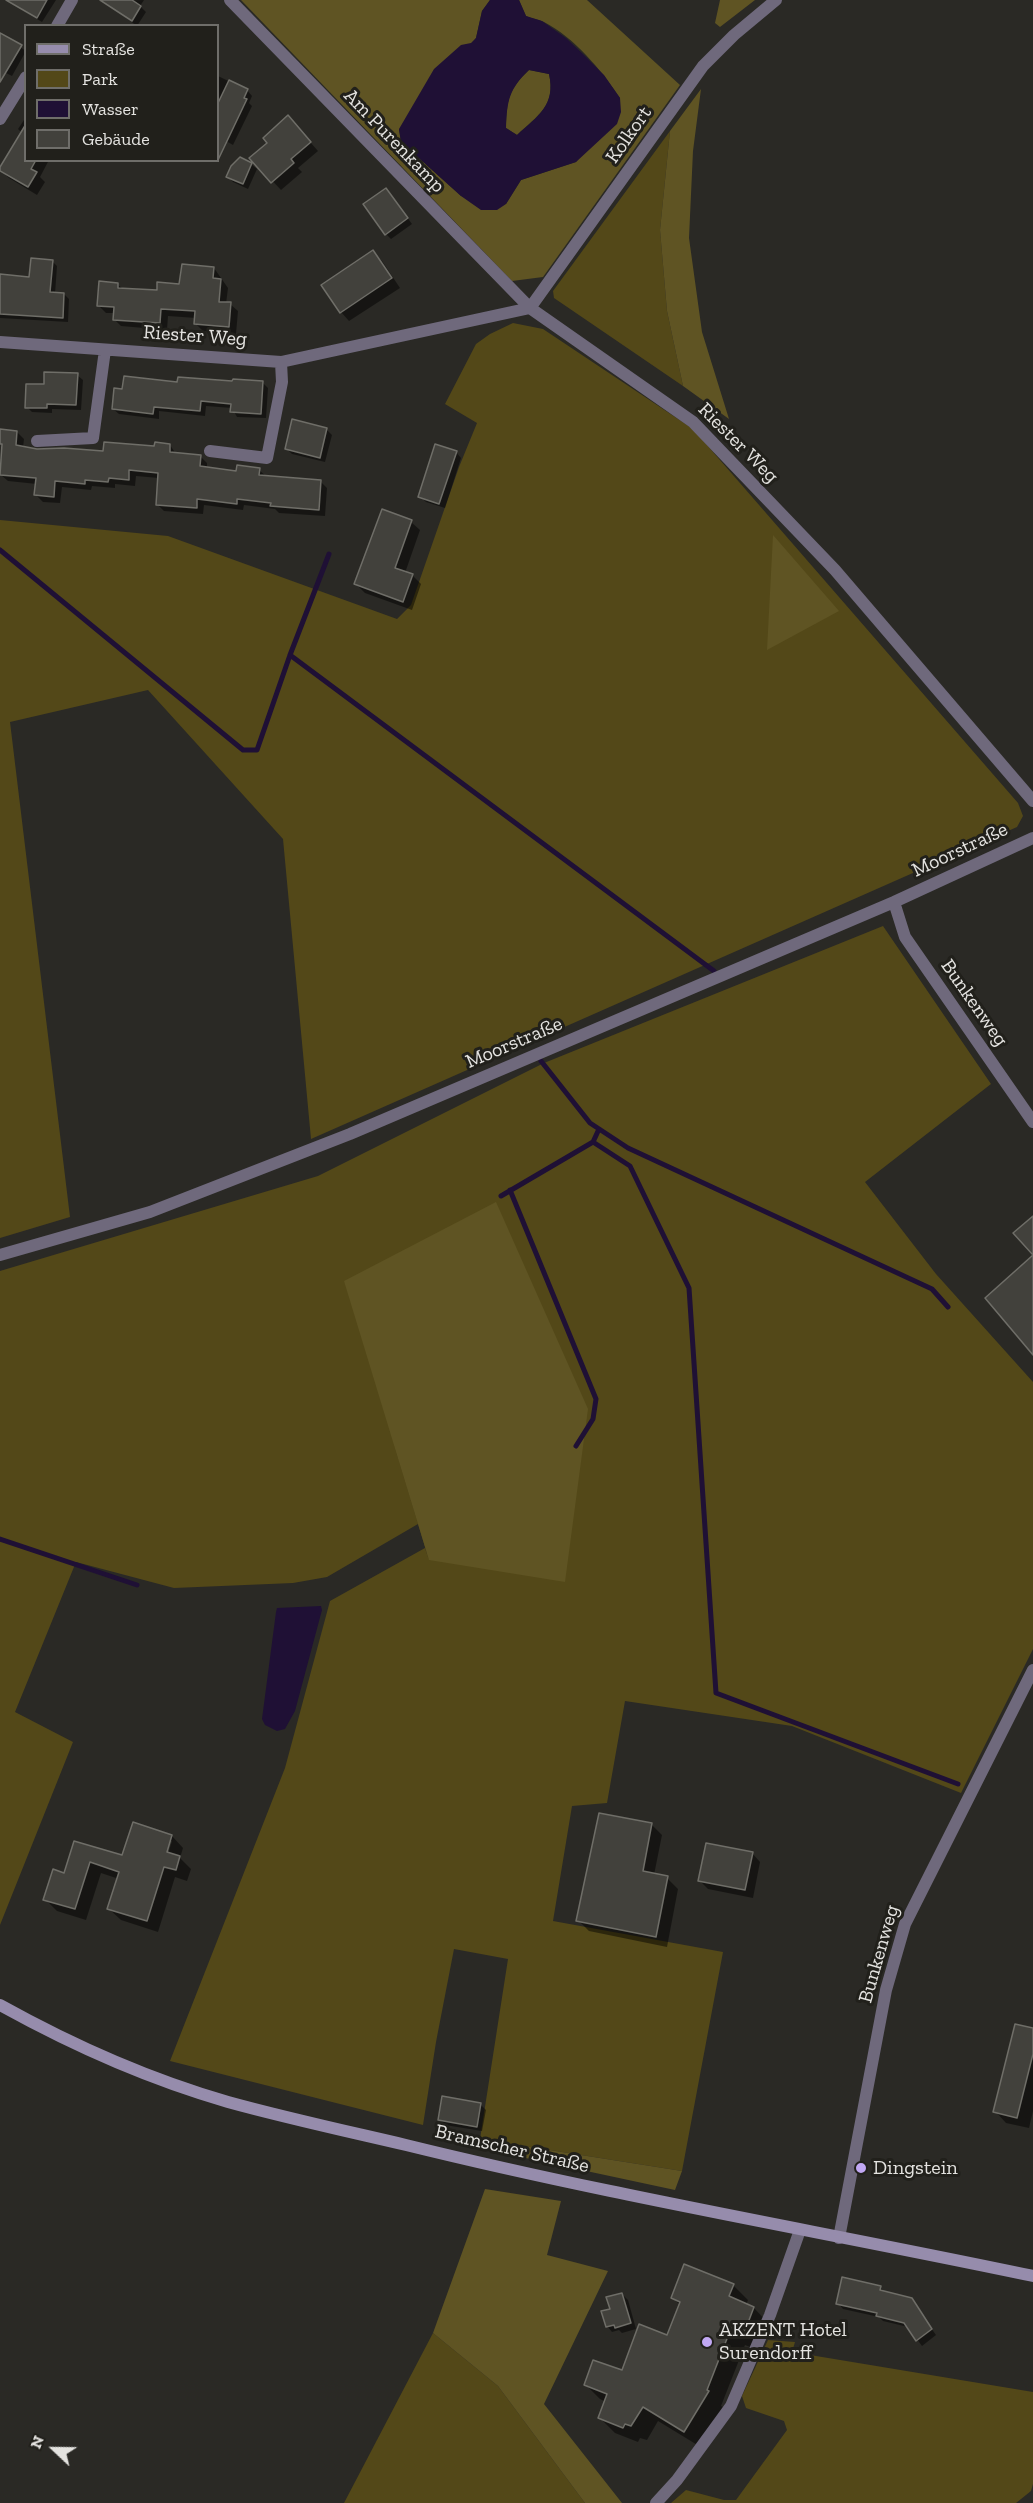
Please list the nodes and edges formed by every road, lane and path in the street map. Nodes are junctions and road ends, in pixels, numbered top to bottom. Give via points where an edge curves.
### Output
1 (72, 0) edge
2 (230, 0) edge
3 (776, 0) edge
4 (58, 24) edge
5 (24, 80) edge
6 (0, 119) edge
7 (530, 308) junction
8 (0, 342) edge
9 (105, 350) junction
10 (281, 362) junction
11 (37, 441) dead end
12 (210, 451) dead end
13 (1033, 801) edge
14 (1033, 838) edge
15 (894, 902) junction
16 (1033, 1122) edge
17 (0, 1255) edge
18 (1033, 1670) edge
19 (0, 2005) edge
20 (800, 2230) junction
21 (840, 2238) junction
22 (1033, 2276) edge
23 (656, 2503) edge

1 - 4 street
2 - 7 street, Am Purenkamp
3 - 7 street, Kolkort via 703,66
5 - 6 street
7 - 10 street, Riester Weg
7 - 13 street, Riester Weg via 693,422 835,570
8 - 9 street, Riester Weg
9 - 10 street, Riester Weg
9 - 11 street via 93,438
10 - 12 street via 282,382 267,458
14 - 15 street, Moorstraße
15 - 16 street, Bunkenweg via 905,937
15 - 17 street, Moorstraße via 350,1134 150,1212
18 - 21 street, Bunkenweg via 905,1924 886,1990
19 - 20 street, Bramscher Straße via 129,2068 227,2102 461,2159
20 - 21 street, Bramscher Straße
20 - 23 street via 770,2315 731,2406
21 - 22 street, Bramscher Straße

